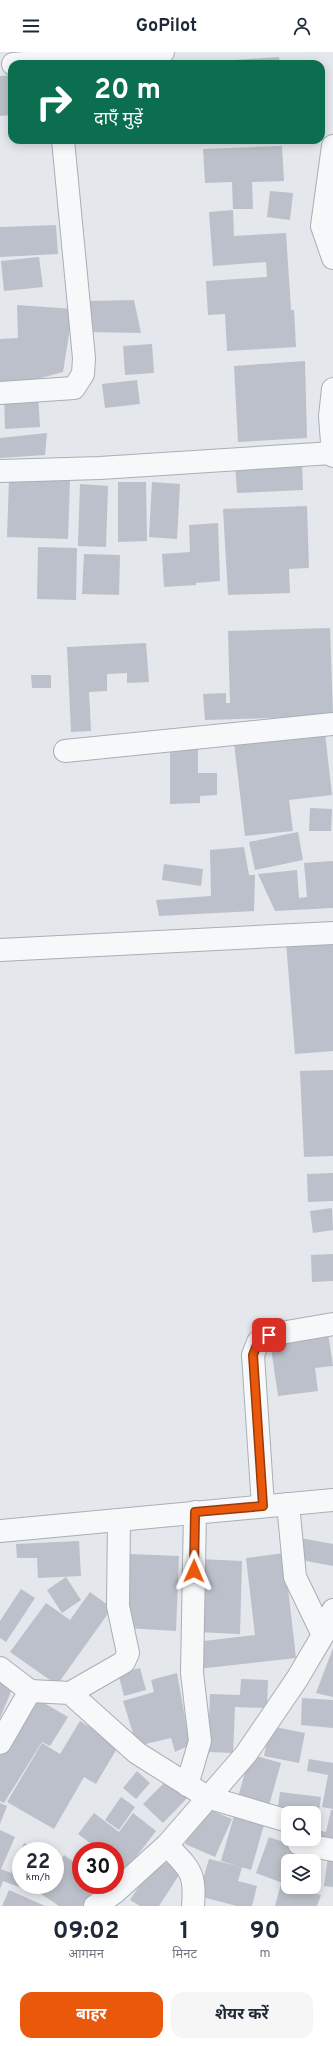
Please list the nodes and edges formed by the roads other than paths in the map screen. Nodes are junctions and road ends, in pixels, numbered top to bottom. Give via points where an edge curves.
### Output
1 (163, 52) edge
2 (77, 60) edge
3 (63, 144) edge
4 (333, 146) edge
5 (333, 258) edge
6 (333, 389) edge
7 (0, 392) edge
8 (333, 454) edge
9 (0, 471) edge
10 (333, 724) edge
11 (65, 752) dead end
12 (333, 933) edge
13 (0, 950) edge
14 (333, 1324) edge
15 (333, 1500) edge
16 (288, 1504) junction
17 (263, 1506) junction
18 (195, 1512) junction
19 (119, 1520) junction
20 (0, 1531) edge
21 (333, 1610) edge
22 (323, 1635) junction
23 (0, 1668) edge
24 (30, 1691) junction
25 (70, 1693) junction
26 (0, 1743) edge
27 (187, 1785) junction
28 (207, 1797) junction
29 (281, 1819) edge
30 (167, 1845) junction
31 (310, 1846) edge
32 (333, 1850) edge
33 (115, 1900) edge
34 (95, 1906) edge
35 (193, 1906) edge

1 - 2 street
3 - 7 street via 84,358 83,374 74,388
4 - 5 street via 322,226
6 - 8 street via 330,416
8 - 9 street via 100,468
10 - 11 street
12 - 13 street
14 - 17 street via 269,1335 258,1342 253,1355
15 - 16 street
16 - 17 street
16 - 22 street via 295,1577
17 - 18 street
18 - 19 street
18 - 27 street via 192,1673 200,1741
19 - 20 street
19 - 25 street via 118,1606 128,1653 124,1662
21 - 22 street
22 - 28 street via 297,1679 246,1754
23 - 24 street
24 - 25 street
24 - 26 street
25 - 27 street via 137,1753
27 - 28 street
28 - 29 street
28 - 30 street
30 - 33 street
30 - 35 street via 191,1872 195,1886
31 - 32 street
33 - 34 street

